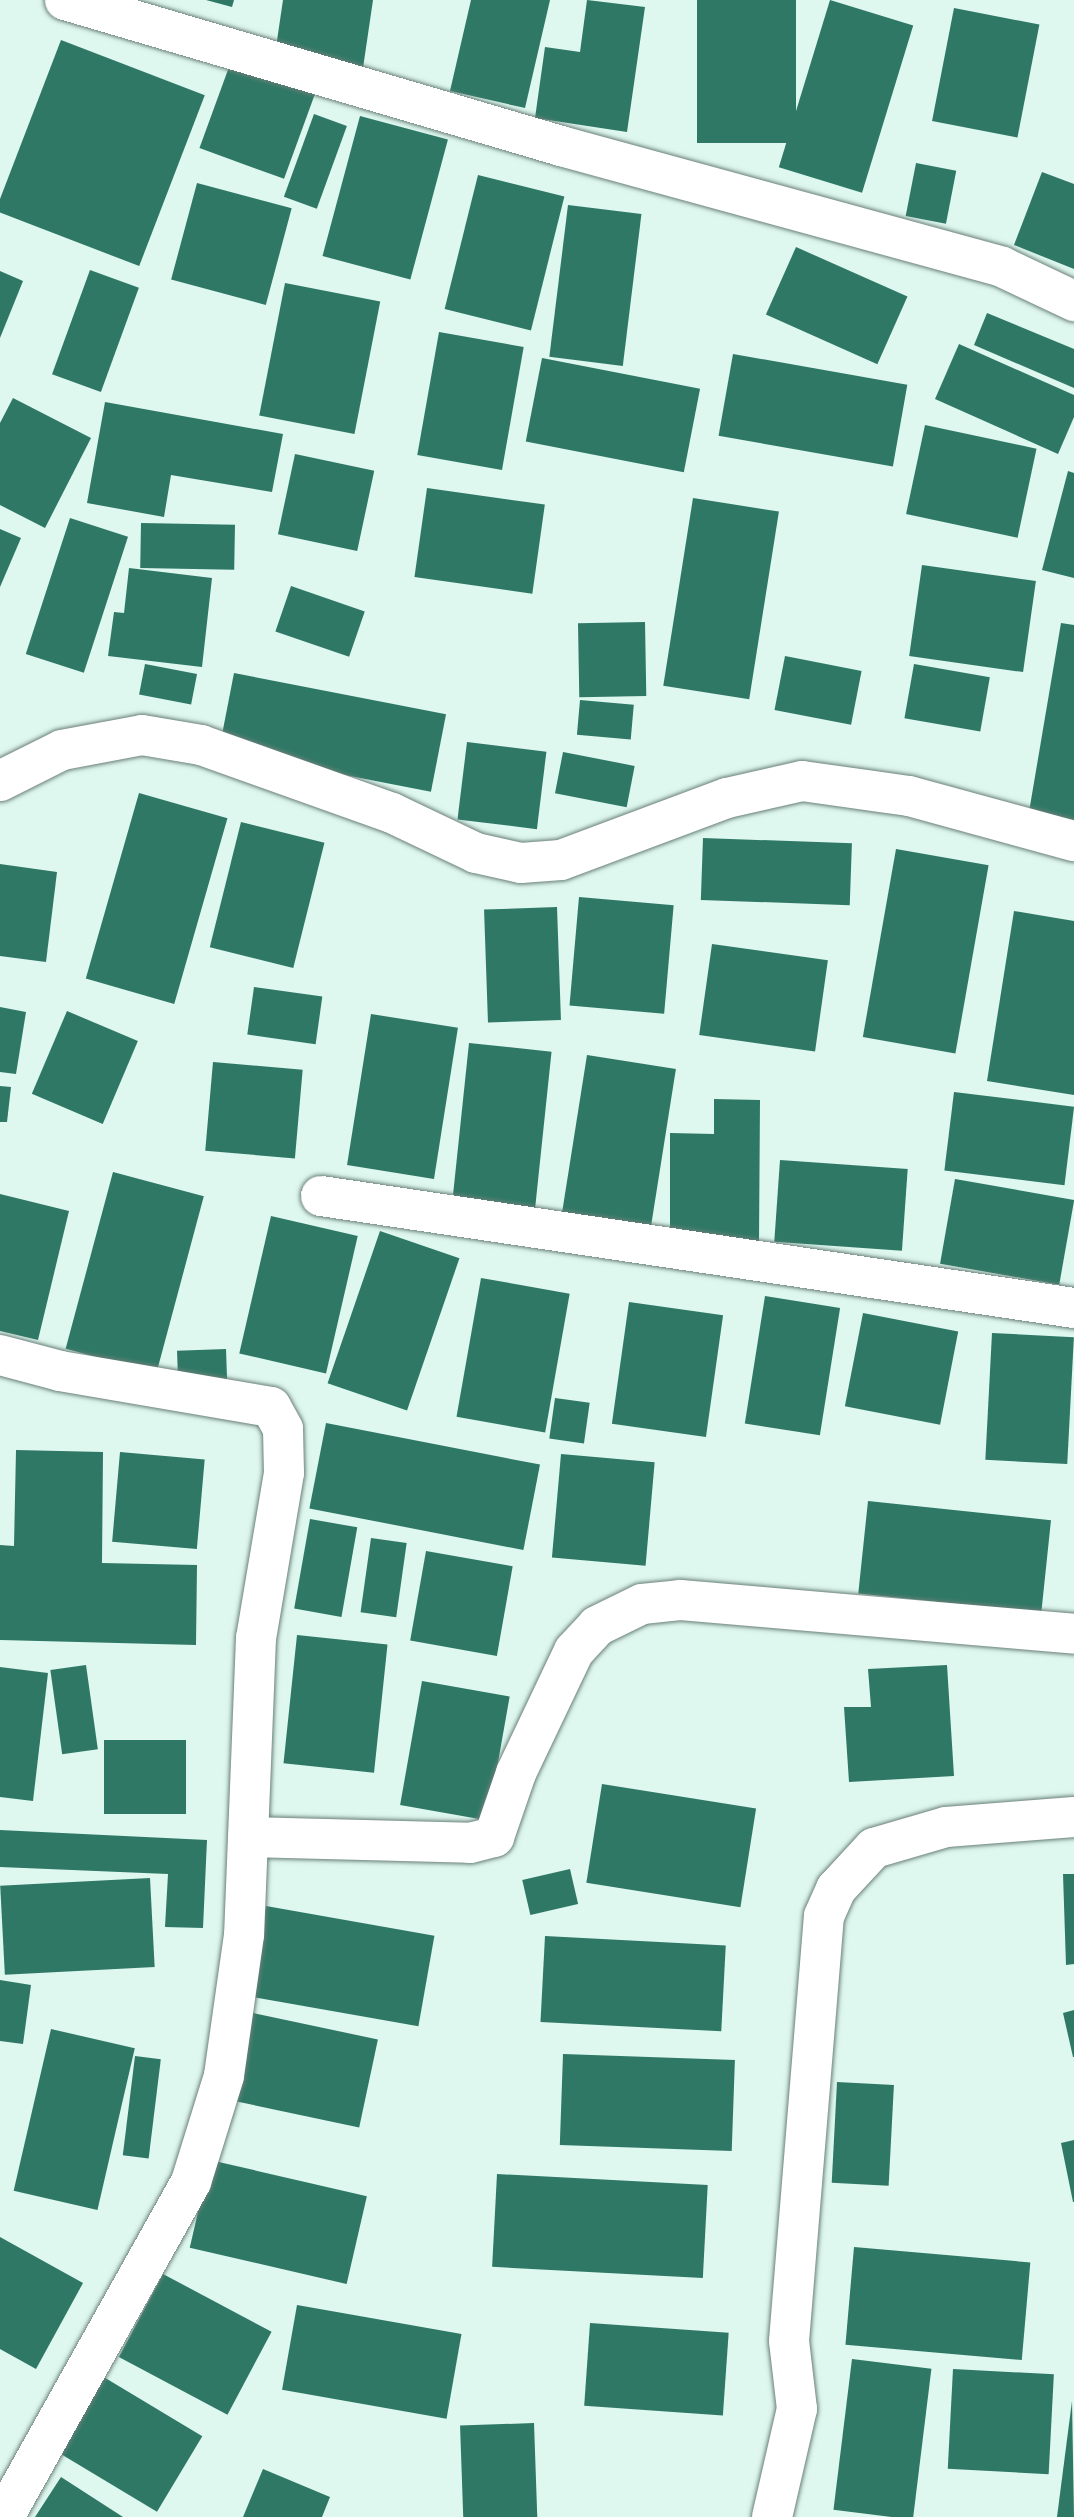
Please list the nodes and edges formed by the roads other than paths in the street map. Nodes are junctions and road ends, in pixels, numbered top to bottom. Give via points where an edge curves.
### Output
1 (65, 0) edge
2 (1074, 301) edge
3 (0, 781) edge
4 (1074, 841) edge
5 (321, 1196) dead end
6 (1074, 1308) edge
7 (0, 1355) edge
8 (1074, 1634) edge
9 (1074, 1817) edge
10 (248, 1837) junction
11 (4, 2517) edge
12 (772, 2517) edge

1 - 2 street via 561,146 1002,267
3 - 4 street via 62,750 142,735 201,745 392,813 476,853 521,863 561,860 727,798 802,781 909,796
5 - 6 street
7 - 10 street via 75,1373 243,1399 271,1407 279,1416 284,1473 256,1638
8 - 10 street via 680,1600 642,1604 597,1626 574,1651 516,1773 494,1837 470,1843
9 - 12 street via 946,1827 874,1848 836,1889 824,1916 789,2341 797,2409
10 - 11 street via 244,1935 224,2076 191,2182

